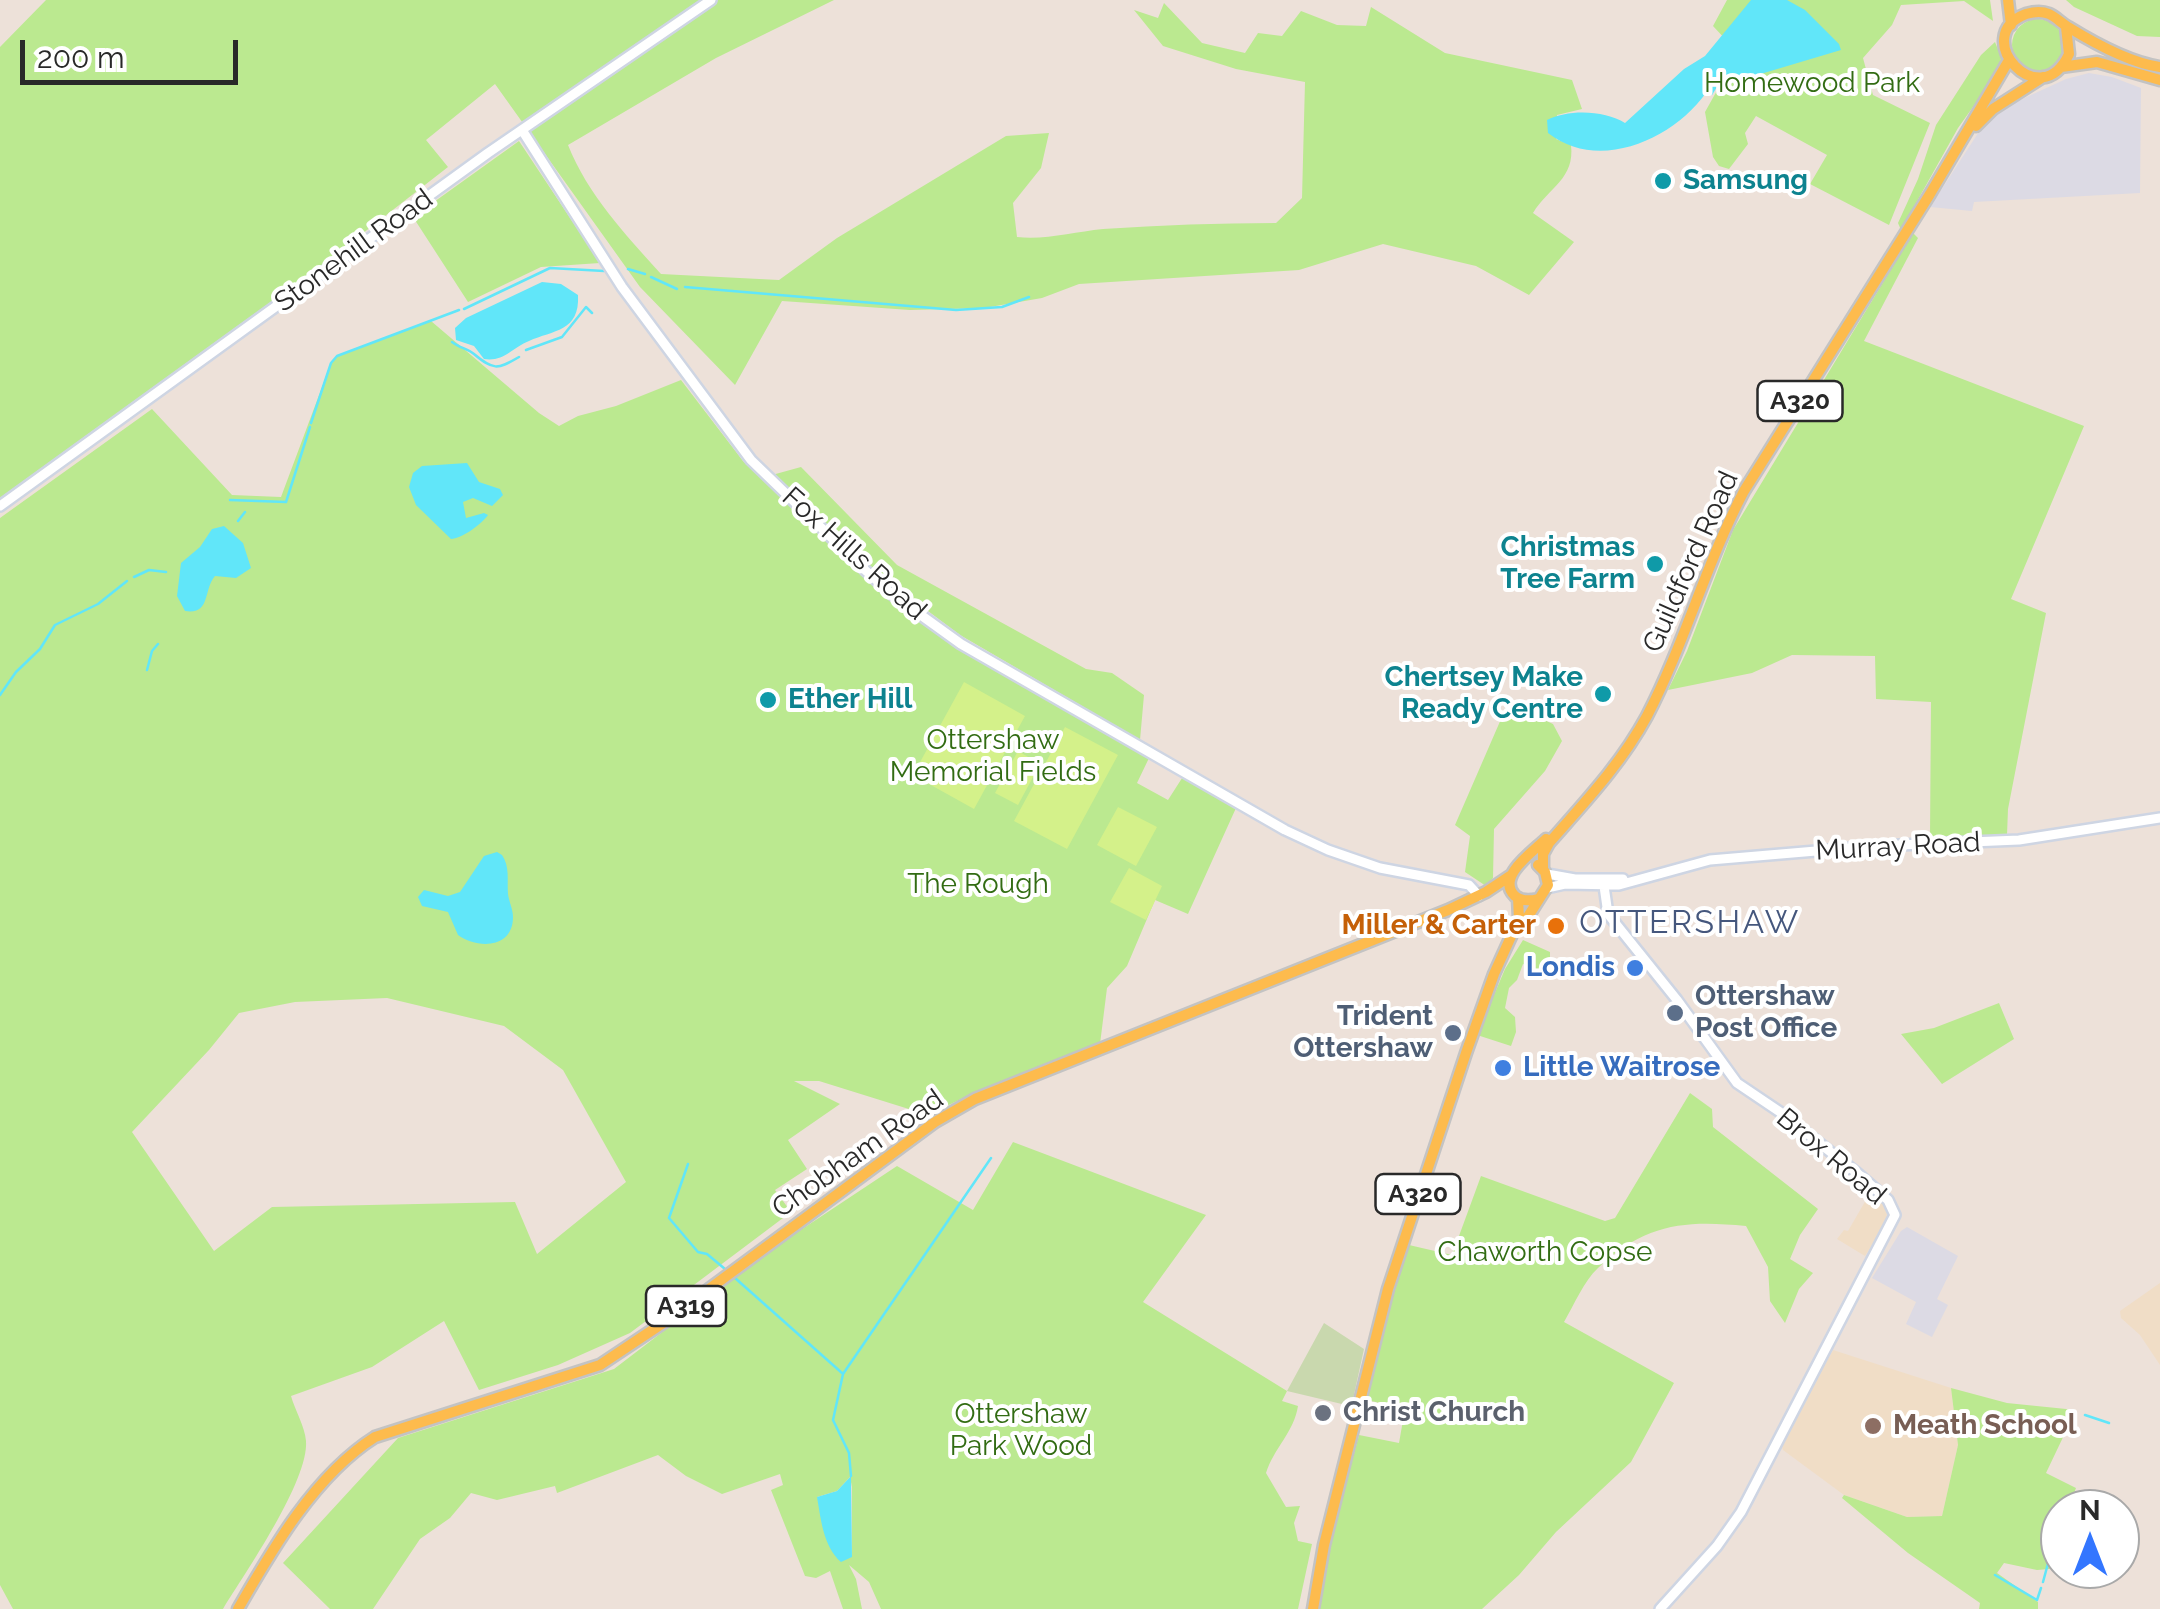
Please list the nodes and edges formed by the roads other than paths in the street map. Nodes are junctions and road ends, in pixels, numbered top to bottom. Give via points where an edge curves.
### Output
1 (711, 0) edge
2 (2008, 0) edge
3 (2038, 0) edge
4 (2044, 13) junction
5 (2011, 25) junction
6 (2066, 26) junction
7 (2009, 60) junction
8 (2160, 67) edge
9 (2060, 68) junction
10 (2044, 76) junction
11 (2160, 80) edge
12 (522, 130) junction
13 (1965, 138) junction
14 (0, 506) edge
15 (1587, 801) junction
16 (2160, 818) edge
17 (1522, 864) junction
18 (1544, 871) junction
19 (1510, 876) junction
20 (1603, 883) junction
21 (1546, 888) junction
22 (1482, 894) junction
23 (1515, 895) junction
24 (1538, 899) junction
25 (1492, 982) junction
26 (238, 1609) edge
27 (1313, 1609) edge
28 (1660, 1609) edge

1 - 12 street, Stonehill Road
2 - 5 main road, A320
3 - 4 main road
4 - 5 main road via 2029,13
4 - 6 main road
5 - 7 main road, A320 via 2004,44
6 - 8 main road
6 - 9 main road via 2070,46
7 - 10 main road via 2024,74
7 - 13 main road, Guildford Road / A320
9 - 10 main road, A320
9 - 11 main road, A320 via 2097,62
10 - 13 main road, Guildford Road / A320
12 - 14 street, Stonehill Road
12 - 22 street, Fox Hills Road via 622,288 751,460 893,595 961,644 1285,830 1380,868
13 - 15 main road, Guildford Road / A320 via 1744,491 1652,704
15 - 17 main road, Guildford Road / A320
15 - 18 main road, Guildford Road / A320 via 1549,843
16 - 20 street, Murray Road via 2020,840 1710,860
17 - 18 main road
17 - 19 main road
18 - 20 street, Murray Road
18 - 21 main road
19 - 22 main road, Chobham Road / A319
19 - 23 main road
20 - 21 street, Murray Road
20 - 28 street, Brox Road via 1608,914 1737,1083 1857,1173 1895,1215 1741,1512
21 - 24 main road
22 - 23 main road, Chobham Road / A319
22 - 26 main road, Chobham Road / A319 via 976,1099 600,1365 375,1437 336,1467 305,1505
23 - 24 main road
23 - 25 main road, A320 via 1519,919
24 - 25 main road, A320
25 - 27 main road, A320 via 1388,1289

